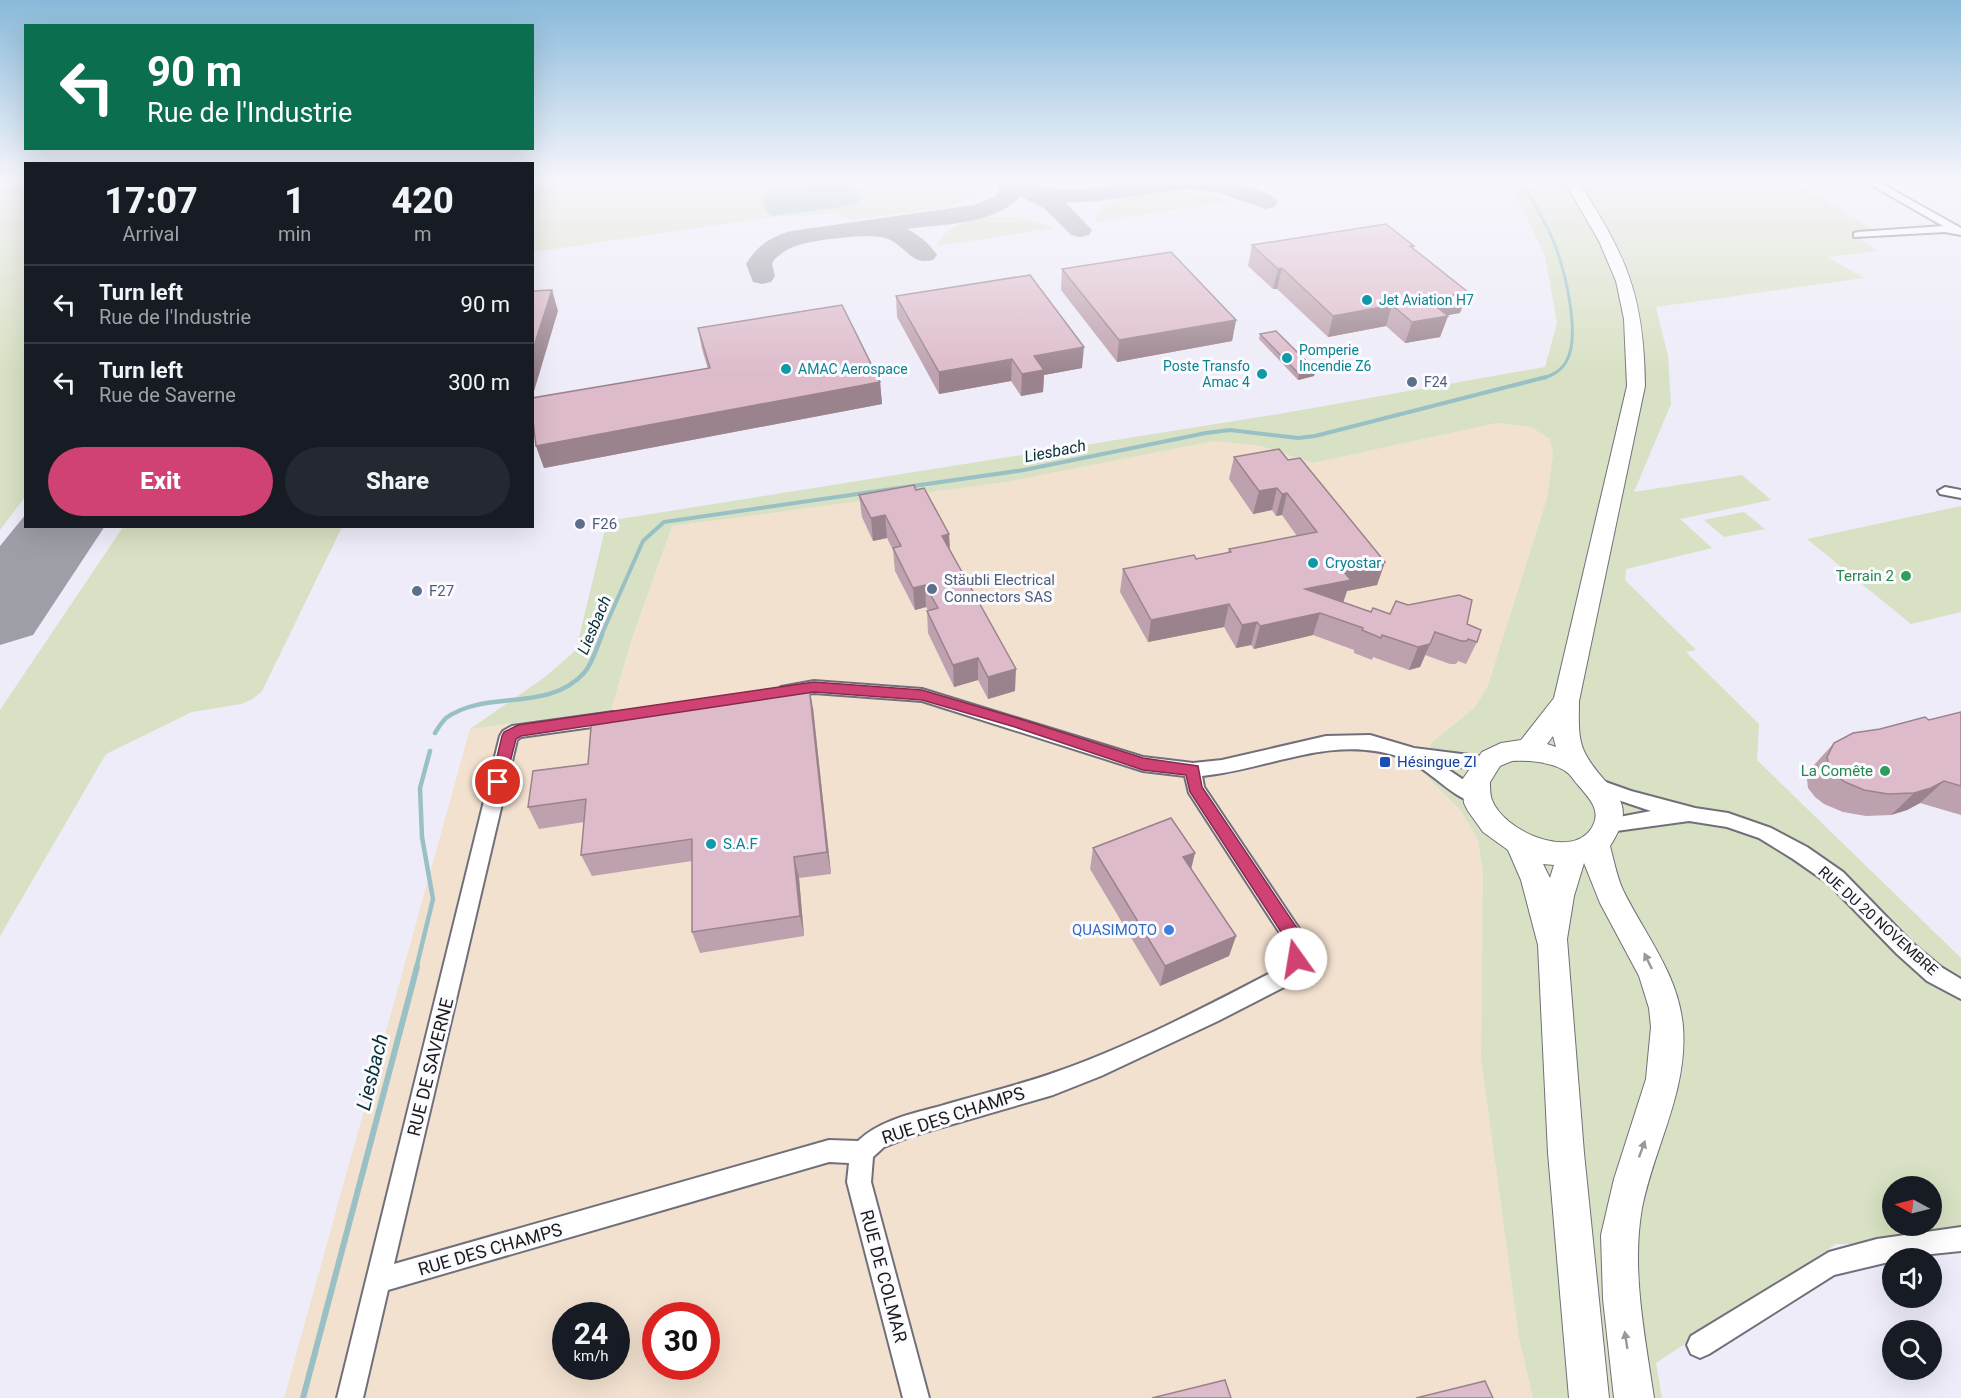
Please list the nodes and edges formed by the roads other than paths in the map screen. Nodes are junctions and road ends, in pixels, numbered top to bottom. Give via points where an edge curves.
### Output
1 (1608, 244) edge
2 (1945, 491) dead end
3 (1961, 494) edge
4 (774, 693) edge
5 (1566, 701) junction
6 (625, 716) edge
7 (1527, 751) junction
8 (1409, 753) junction
9 (1485, 764) junction
10 (1193, 770) junction
11 (1588, 776) junction
12 (1474, 796) junction
13 (1695, 816) junction
14 (1519, 842) junction
15 (1592, 842) junction
16 (1552, 945) junction
17 (1961, 990) edge
18 (862, 1152) junction
19 (1961, 1239) edge
20 (378, 1281) junction
21 (1700, 1345) dead end
22 (350, 1398) edge
23 (916, 1398) edge
24 (1589, 1398) edge
25 (1634, 1398) edge

1 - 5 main road via 1624,282 1636,345 1636,386
2 - 3 street
4 - 10 street via 814,687 922,695 1143,764
5 - 7 main road
5 - 11 main road via 1566,733
6 - 20 street, RUE DE SAVERNE via 518,731 509,736
7 - 9 main road via 1496,755
7 - 11 main road via 1546,753
8 - 9 street
8 - 10 street via 1370,742 1326,742 1222,767
8 - 12 street
9 - 12 main road via 1474,783
10 - 18 street, RUE DES CHAMPS via 1195,788 1295,939 1296,959 1287,975 1093,1069 915,1124 877,1138
11 - 13 street, RUE DU 20 NOVEMBRE via 1629,798
11 - 15 main road via 1611,812
12 - 14 main road via 1485,815
13 - 15 street, RUE DU 20 NOVEMBRE via 1641,819
13 - 17 street, RUE DU 20 NOVEMBRE via 1728,820 1800,853 1836,878 1934,974
14 - 15 main road via 1546,853
14 - 16 main road via 1536,880
15 - 16 main road via 1559,896
25 -> 15 main road via 1621,1306 1619,1231 1667,1060 1667,1027 1664,997 1649,960 1610,892
16 - 24 main road
18 - 20 street, RUE DES CHAMPS via 829,1151
18 - 23 street, RUE DE COLMAR via 860,1182
19 - 21 street via 1877,1251 1829,1264
20 - 22 street, RUE DE SAVERNE

